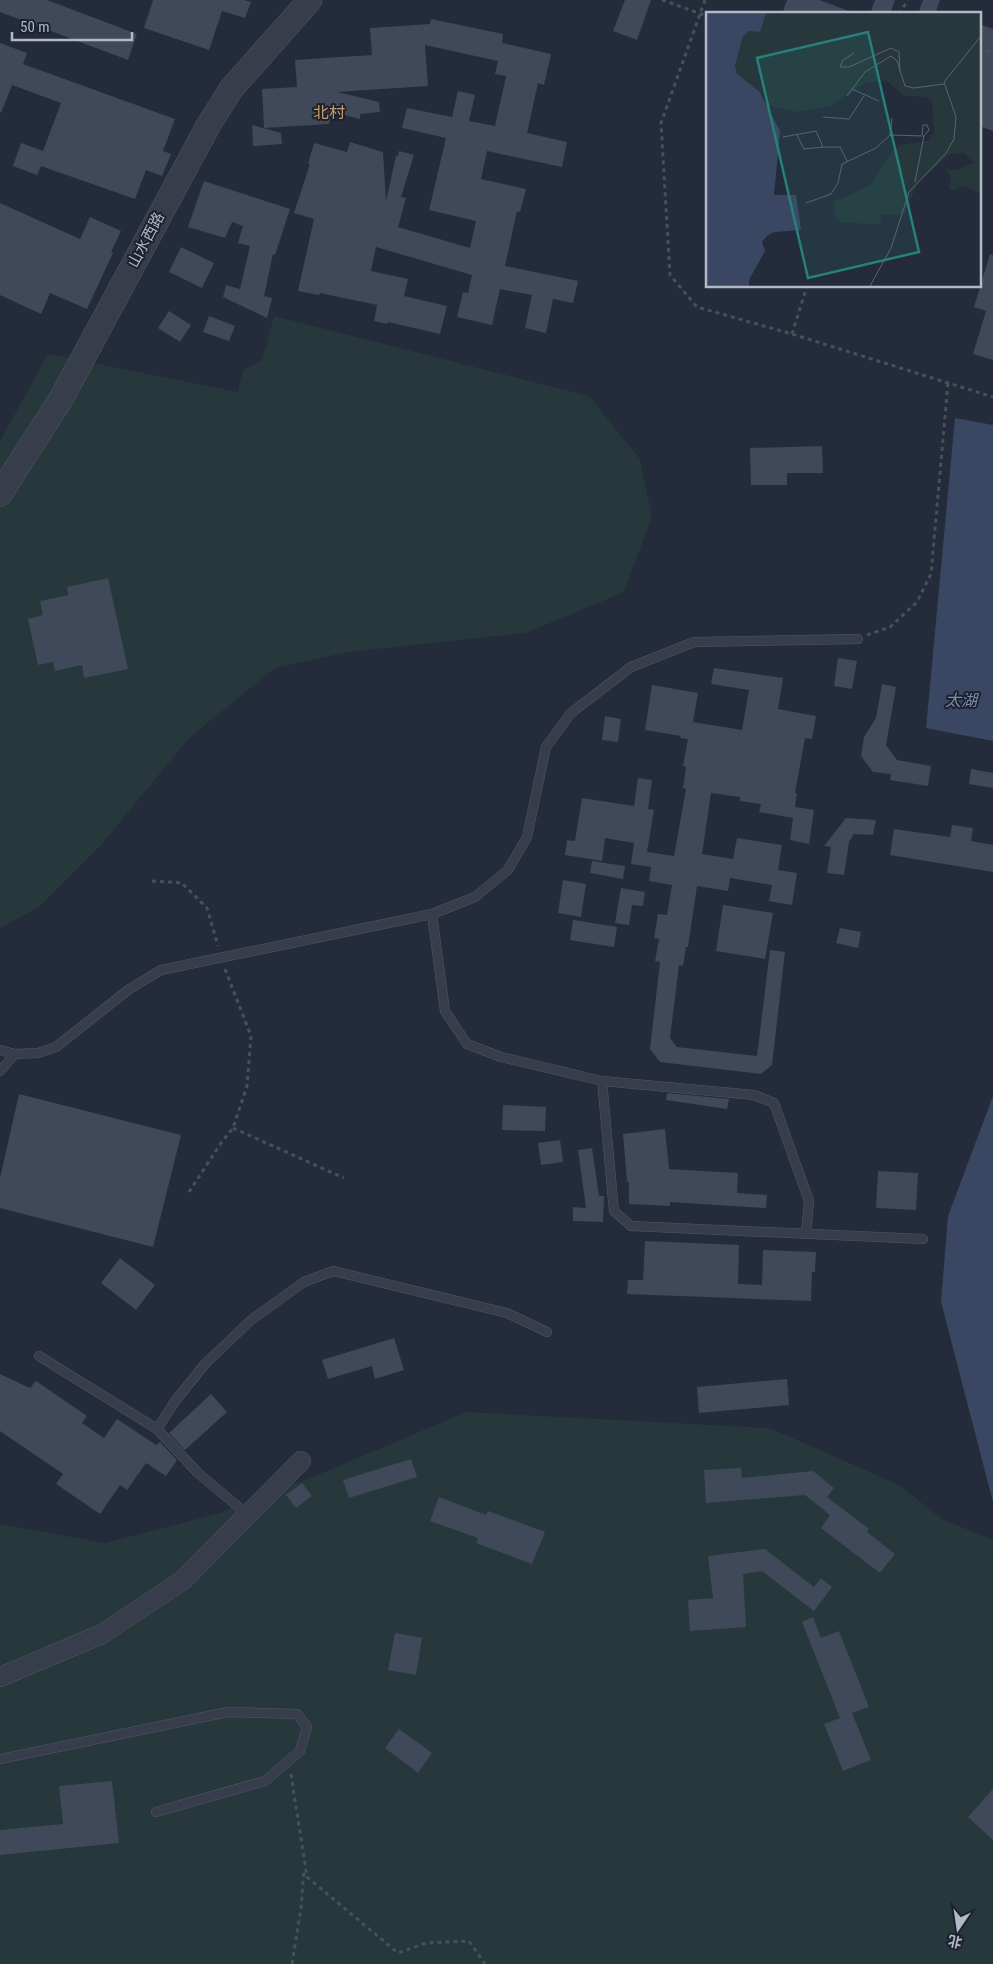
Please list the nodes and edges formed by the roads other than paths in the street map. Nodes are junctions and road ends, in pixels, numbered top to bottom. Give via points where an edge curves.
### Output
1 (310, 0) edge
2 (0, 494) edge
3 (858, 639) road end
4 (432, 914) junction
5 (0, 1050) edge
6 (15, 1054) junction
7 (0, 1072) edge
8 (602, 1081) junction
9 (806, 1234) junction
10 (923, 1239) dead end
11 (547, 1332) dead end
12 (39, 1356) dead end
13 (157, 1428) junction
14 (301, 1461) dead end
15 (248, 1515) junction
16 (0, 1677) edge
17 (0, 1759) edge
18 (156, 1812) dead end

1 - 2 street, 山水西路 via 226,96 60,398
3 - 4 lane via 694,642 631,667 571,713 546,747 527,837 508,870 475,897
4 - 6 lane via 161,970 128,990 56,1047 38,1053
4 - 8 lane via 445,1011 467,1044 501,1058
5 - 6 lane
6 - 7 lane
8 - 9 lane via 754,1095 774,1103 809,1200
8 - 9 lane via 614,1211 630,1226
9 - 10 lane
11 - 13 lane via 507,1313 333,1271 304,1282 251,1320 205,1364
12 - 13 lane
13 - 15 lane via 198,1473
14 - 15 street
15 - 16 street via 182,1582 102,1634
17 - 18 lane via 228,1712 297,1714 307,1727 300,1750 265,1780

